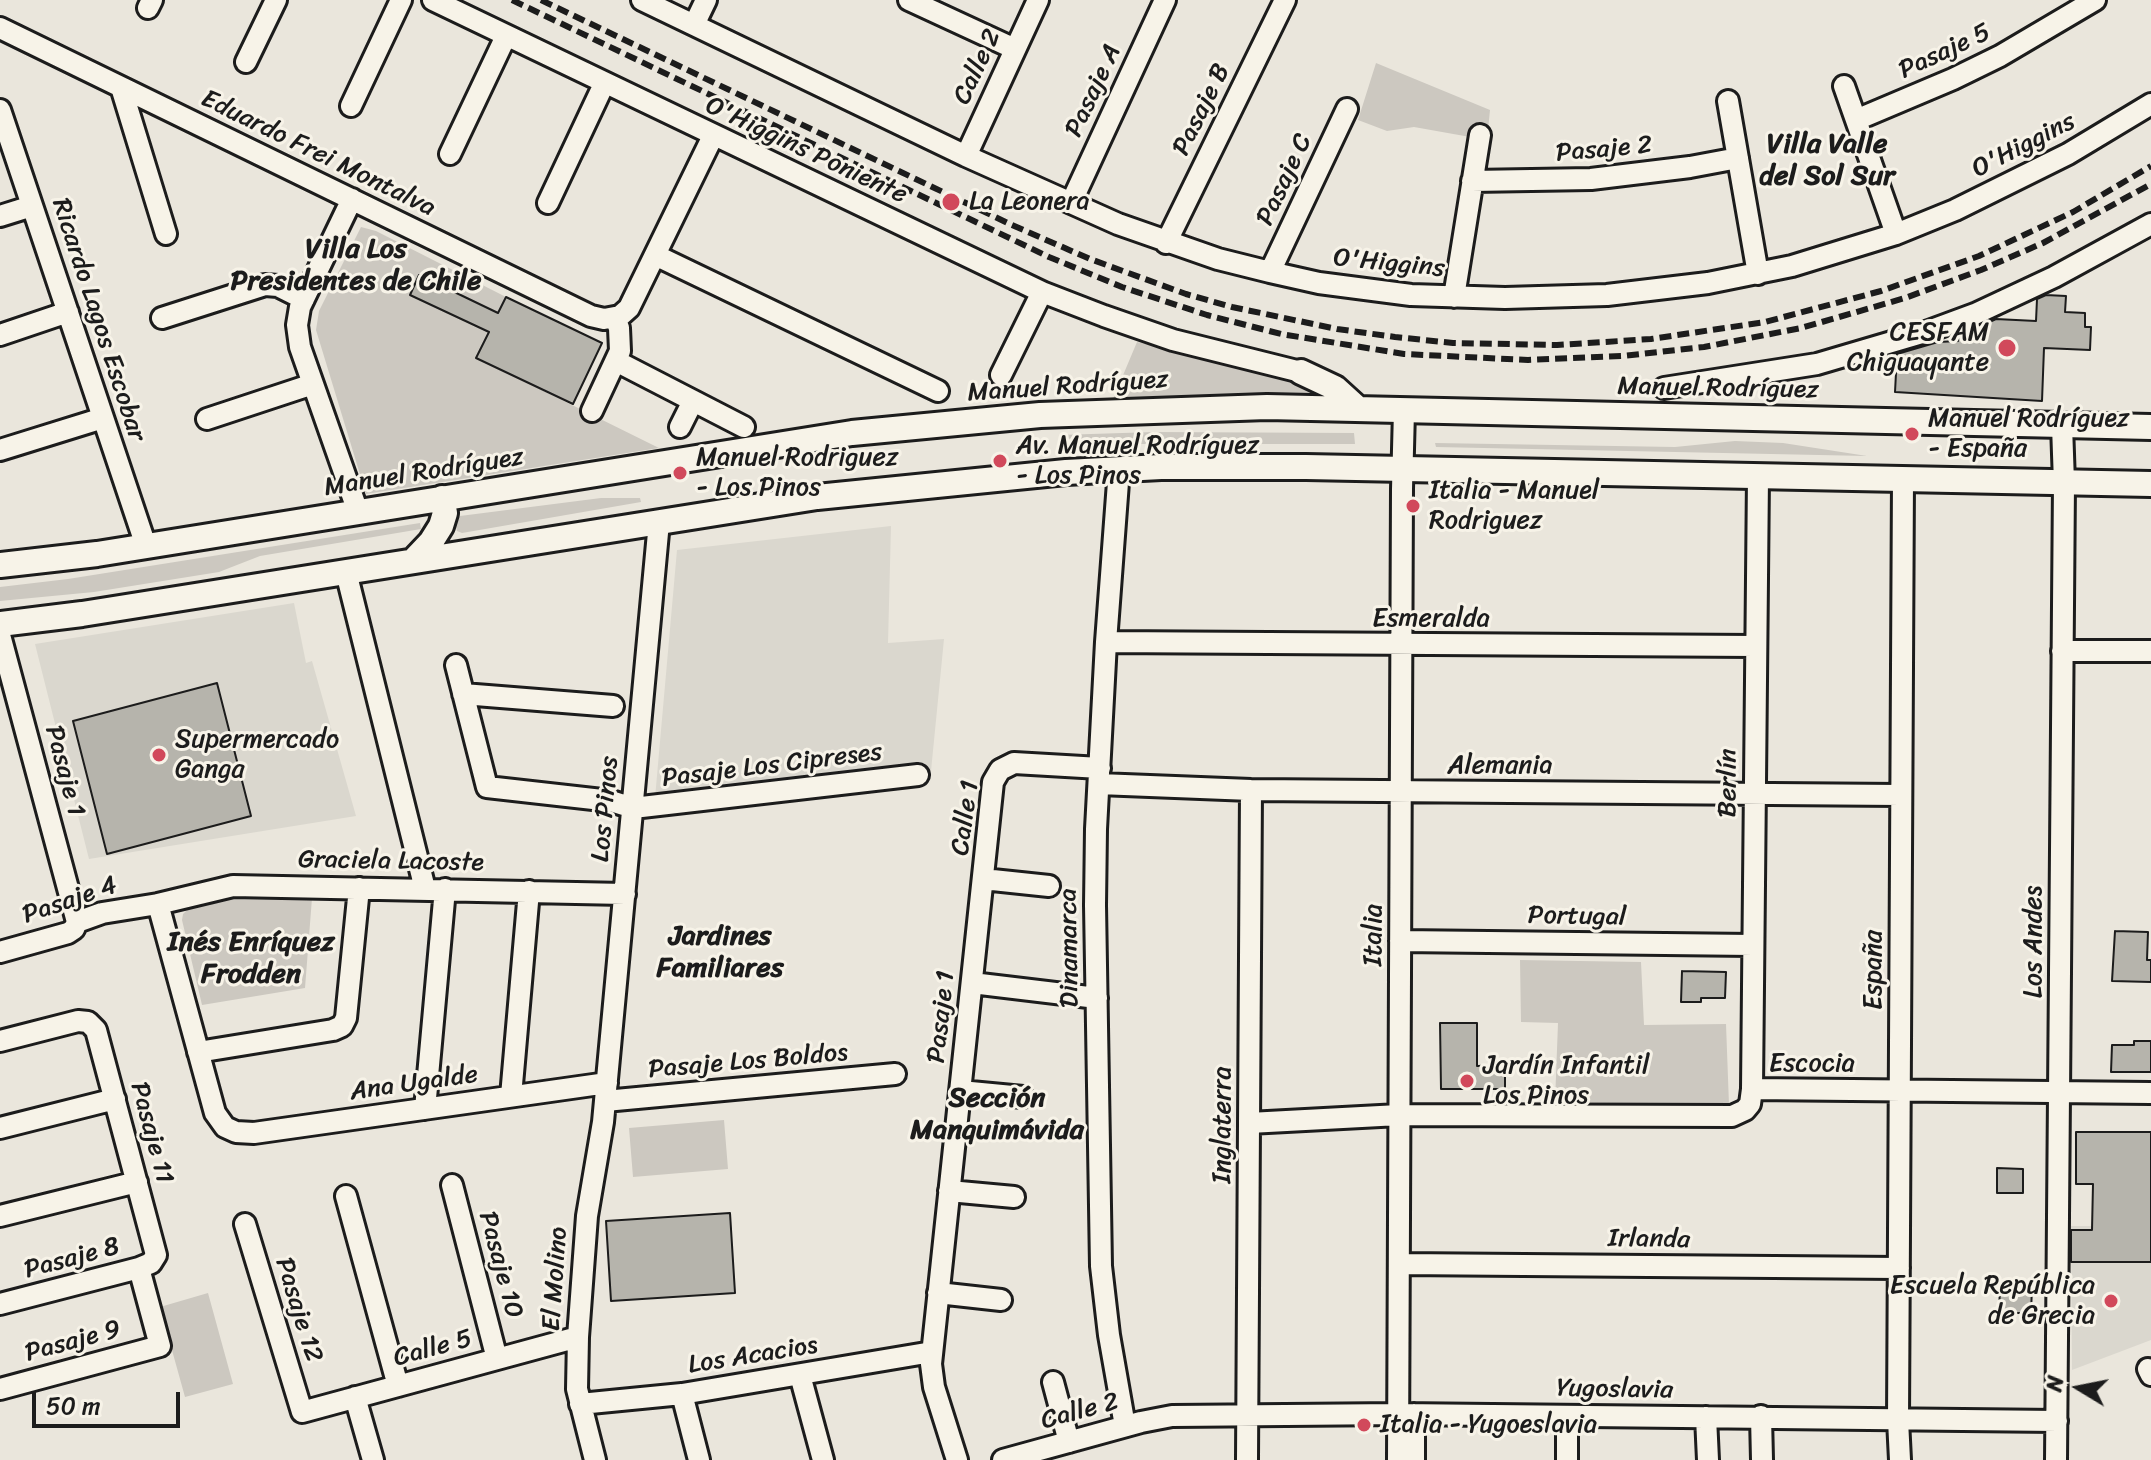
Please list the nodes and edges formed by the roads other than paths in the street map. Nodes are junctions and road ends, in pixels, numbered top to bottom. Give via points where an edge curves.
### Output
1 (276, 0) edge
2 (401, 0) edge
3 (433, 0) edge
4 (642, 0) edge
5 (706, 0) edge
6 (909, 0) edge
7 (1038, 0) edge
8 (1165, 0) edge
9 (1285, 0) edge
10 (2095, 0) edge
11 (694, 25) junction
12 (0, 28) edge
13 (506, 36) junction
14 (1015, 49) junction
15 (246, 62) dead end
16 (604, 84) junction
17 (1844, 86) dead end
18 (121, 87) junction
19 (1728, 101) dead end
20 (2151, 104) edge
21 (351, 106) dead end
22 (1347, 109) dead end
23 (0, 110) edge
24 (1856, 120) junction
25 (1480, 135) dead end
26 (713, 136) junction
27 (450, 154) dead end
28 (966, 156) junction
29 (1738, 158) junction
30 (1472, 181) junction
31 (352, 199) junction
32 (548, 203) dead end
33 (1071, 203) junction
34 (32, 206) junction
35 (0, 216) edge
36 (2151, 224) edge
37 (166, 234) dead end
38 (1896, 234) junction
39 (1166, 243) junction
40 (655, 255) junction
41 (1270, 272) junction
42 (1758, 274) junction
43 (1042, 292) junction
44 (1454, 297) junction
45 (304, 299) junction
46 (68, 312) junction
47 (162, 318) dead end
48 (615, 318) junction
49 (0, 335) edge
50 (616, 361) junction
51 (1301, 372) joint
52 (1001, 375) dead end
53 (313, 384) junction
54 (1664, 388) dead end
55 (938, 391) dead end
56 (693, 401) junction
57 (1357, 408) junction
58 (1404, 410) junction
59 (592, 411) dead end
60 (103, 418) junction
61 (207, 419) dead end
62 (2062, 425) junction
63 (680, 427) dead end
64 (744, 427) dead end
65 (2151, 427) edge
66 (0, 450) edge
67 (1402, 468) junction
68 (1119, 469) junction
69 (2063, 472) junction
70 (1758, 476) junction
71 (1903, 479) junction
72 (2151, 484) edge
73 (442, 498) junction
74 (358, 512) junction
75 (659, 522) junction
76 (146, 546) junction
77 (413, 561) junction
78 (0, 565) edge
79 (346, 572) junction
80 (0, 624) edge
81 (0, 635) edge
82 (1106, 642) junction
83 (1401, 644) junction
84 (1756, 646) junction
85 (2062, 651) junction
86 (2151, 651) edge
87 (456, 665) dead end
88 (463, 694) junction
89 (613, 706) dead end
90 (918, 775) dead end
91 (1099, 776) junction
92 (1251, 790) junction
93 (1400, 791) junction
94 (1755, 794) junction
95 (1901, 795) junction
96 (633, 808) junction
97 (983, 879) junction
98 (1049, 886) dead end
99 (359, 888) junction
100 (435, 889) junction
101 (529, 891) junction
102 (625, 894) junction
103 (158, 904) junction
104 (77, 922) junction
105 (1400, 941) junction
106 (1753, 945) junction
107 (0, 952) edge
108 (972, 983) junction
109 (1097, 998) junction
110 (0, 1041) edge
111 (198, 1052) junction
112 (895, 1074) dead end
113 (1752, 1089) junction
114 (960, 1091) junction
115 (1900, 1091) junction
116 (606, 1092) junction
117 (2059, 1092) junction
118 (2151, 1093) edge
119 (511, 1096) junction
120 (1023, 1097) dead end
121 (115, 1099) junction
122 (425, 1109) junction
123 (1399, 1115) junction
124 (1249, 1123) junction
125 (0, 1128) edge
126 (137, 1182) junction
127 (452, 1185) dead end
128 (949, 1191) junction
129 (346, 1196) dead end
130 (1014, 1197) dead end
131 (0, 1216) edge
132 (245, 1224) dead end
133 (147, 1264) junction
134 (1399, 1264) junction
135 (1899, 1268) junction
136 (938, 1293) junction
137 (1001, 1300) dead end
138 (0, 1304) edge
139 (578, 1337) junction
140 (932, 1352) junction
141 (497, 1359) junction
142 (800, 1375) junction
143 (1053, 1382) dead end
144 (398, 1386) junction
145 (0, 1389) edge
146 (682, 1394) junction
147 (355, 1397) junction
148 (580, 1404) junction
149 (302, 1412) joint
150 (1406, 1414) junction
151 (1247, 1415) junction
152 (1172, 1416) joint
153 (1567, 1416) junction
154 (1761, 1416) junction
155 (1706, 1417) junction
156 (1898, 1420) junction
157 (2057, 1421) junction
158 (1125, 1426) junction
159 (1069, 1442) junction
160 (1033, 1456) edge
161 (373, 1460) edge
162 (595, 1460) edge
163 (699, 1460) edge
164 (823, 1460) edge
165 (957, 1460) edge
166 (1003, 1460) edge
167 (1247, 1460) edge
168 (1398, 1460) edge
169 (1414, 1460) edge
170 (1567, 1460) edge
171 (1708, 1460) edge
172 (1762, 1460) edge
173 (1900, 1460) edge
174 (2056, 1460) edge

1 - 15 street
2 - 21 street
3 - 13 street, O'Higgins Poniente
4 - 11 street, O'Higgins
5 - 11 street
6 - 14 street
7 - 14 street, Calle 2
8 - 33 street, Pasaje A
9 - 39 street, Pasaje B
10 - 24 street, Pasaje 5 via 1988,62
11 - 28 street, O'Higgins
12 - 18 street, Eduardo Frei Montalva
13 - 16 street, O'Higgins Poniente
13 - 27 street
14 - 28 street, Calle 2
16 - 26 street, O'Higgins Poniente
16 - 32 street
17 - 24 street
18 - 31 street, Eduardo Frei Montalva
18 - 37 street
19 - 29 street
20 - 38 street, O'Higgins via 2012,183
22 - 41 street, Pasaje C
23 - 34 street, Ricardo Lagos Escobar
24 - 38 street
25 - 30 street
26 - 40 street
26 - 43 street, O'Higgins Poniente
28 - 33 street, O'Higgins
29 - 30 street, Pasaje 2 via 1603,178
29 - 42 street
30 - 44 street
31 - 45 street
31 - 48 street, Eduardo Frei Montalva via 591,316
33 - 39 street, O'Higgins
34 - 35 street
34 - 46 street, Ricardo Lagos Escobar
36 - 54 street via 2054,277 1929,331 1817,364
38 - 42 street, O'Higgins
39 - 41 street, O'Higgins
40 - 48 street via 629,308
40 - 55 street
41 - 44 street, O'Higgins via 1368,290
42 - 44 street, O'Higgins via 1607,295
43 - 51 street, O'Higgins Poniente via 1173,340
43 - 52 street
45 - 47 street via 265,285
45 - 53 street via 297,336
46 - 49 street
46 - 60 street, Ricardo Lagos Escobar
48 - 50 street via 621,339
50 - 56 street
50 - 59 street
51 - 57 main road via 1335,388
53 - 61 street
53 - 74 street
56 - 63 street
56 - 64 street
57 - 58 main road, Manuel Rodríguez
57 - 73 main road, Manuel Rodríguez via 1182,408 939,423
58 - 62 main road, Manuel Rodríguez
58 - 67 street, Italia
60 - 66 street
60 - 76 street, Ricardo Lagos Escobar
62 - 65 main road, Manuel Rodríguez
62 - 69 street, Los Andes
67 - 68 main road
67 - 70 main road
67 - 83 street, Italia
68 - 75 main road via 871,490
68 - 82 street, Dinamarca
69 - 71 main road
69 - 72 main road
69 - 85 street, Los Andes
70 - 71 main road
70 - 84 street, Berlín
71 - 95 street, España
73 - 74 main road, Manuel Rodríguez
73 - 77 main road via 441,526
74 - 76 main road, Manuel Rodríguez
75 - 77 main road
75 - 96 street, Los Pinos
76 - 78 main road, Manuel Rodríguez
77 - 79 main road
79 - 80 main road
79 - 100 street
81 - 104 street, Pasaje 1
82 - 83 street, Esmeralda
82 - 91 street, Dinamarca
83 - 84 street, Esmeralda
83 - 93 street, Italia
84 - 94 street, Berlín
85 - 86 street
85 - 117 street, Los Andes
87 - 88 street
88 - 89 street
88 - 96 street, Pasaje Los Cipreses via 487,787
90 - 96 street, Pasaje Los Cipreses
91 - 92 street, Alemania
91 - 97 street, Calle 1 via 1014,763 1000,770 992,789
91 - 109 street, Dinamarca
92 - 93 street, Alemania
92 - 124 street, Inglaterra
93 - 94 street, Alemania
93 - 105 street, Italia
94 - 95 street, Alemania
94 - 106 street, Berlín
95 - 115 street, España
96 - 102 street, Los Pinos
97 - 98 street
97 - 108 street, Pasaje 1
99 - 100 street, Graciela Lacoste
99 - 103 street, Graciela Lacoste via 233,886
99 - 111 street via 342,1026
100 - 101 street, Graciela Lacoste
100 - 122 street
101 - 102 street, Graciela Lacoste
101 - 119 street
102 - 116 street, Los Pinos
103 - 104 street, Pasaje 4
103 - 111 street
104 - 107 street, Pasaje 4 via 68,933
105 - 106 street, Portugal
105 - 123 street, Italia
106 - 113 street, Berlín
108 - 109 street
108 - 114 street, Pasaje 1
109 - 158 street, Dinamarca via 1101,1266
110 - 121 street, Pasaje 11 via 88,1022 96,1030
111 - 122 street, Ana Ugalde via 215,1113 230,1130 242,1134
112 - 116 street, Pasaje Los Boldos
113 - 115 street, Escocia
113 - 123 street, Escocia via 1750,1104 1732,1116
114 - 120 street
114 - 128 street, Pasaje 1
115 - 117 street, Escocia
115 - 135 street, España
116 - 119 street, Ana Ugalde
116 - 139 street, El Molino via 587,1216
117 - 118 street, Escocia
117 - 157 street, Los Andes
119 - 122 street, Ana Ugalde
121 - 125 street
121 - 126 street, Pasaje 11
123 - 124 street, Escocia
123 - 134 street, Italia
124 - 151 street, Inglaterra
126 - 131 street
126 - 133 street, Pasaje 11 via 156,1250
127 - 141 street, Pasaje 10
128 - 130 street
128 - 136 street, Pasaje 1
129 - 144 street
132 - 149 street, Pasaje 12
133 - 138 street, Pasaje 8
133 - 145 street, Pasaje 9 via 160,1346
134 - 135 street, Irlanda
134 - 150 street, Italia
135 - 156 street, España
136 - 137 street
136 - 140 street, Pasaje 1
139 - 141 street, Calle 5
139 - 148 street, El Molino
140 - 142 street, Los Acacios
140 - 165 street, Pasaje 1 via 934,1387
141 - 144 street, Calle 5
142 - 146 street, Los Acacios
142 - 164 street
143 - 159 street
144 - 147 street, Calle 5
146 - 148 street, Los Acacios
146 - 163 street
147 - 149 street, Calle 5
147 - 161 street
148 - 162 street, El Molino
150 - 151 street, Yugoslavia
150 - 153 street, Yugoslavia
150 - 168 street, Italia
150 - 169 street, Italia
151 - 152 street, Yugoslavia
151 - 167 street, Inglaterra
152 - 158 street, Calle 2
153 - 155 street, Yugoslavia
153 - 170 street
154 - 155 street, Yugoslavia
154 - 156 street, Yugoslavia
154 - 172 street
155 - 171 street
156 - 157 street, Yugoslavia
156 - 173 street, España
157 - 174 street, Los Andes
158 - 159 street, Calle 2
159 - 160 street, Calle 2
160 - 166 street, Calle 2

